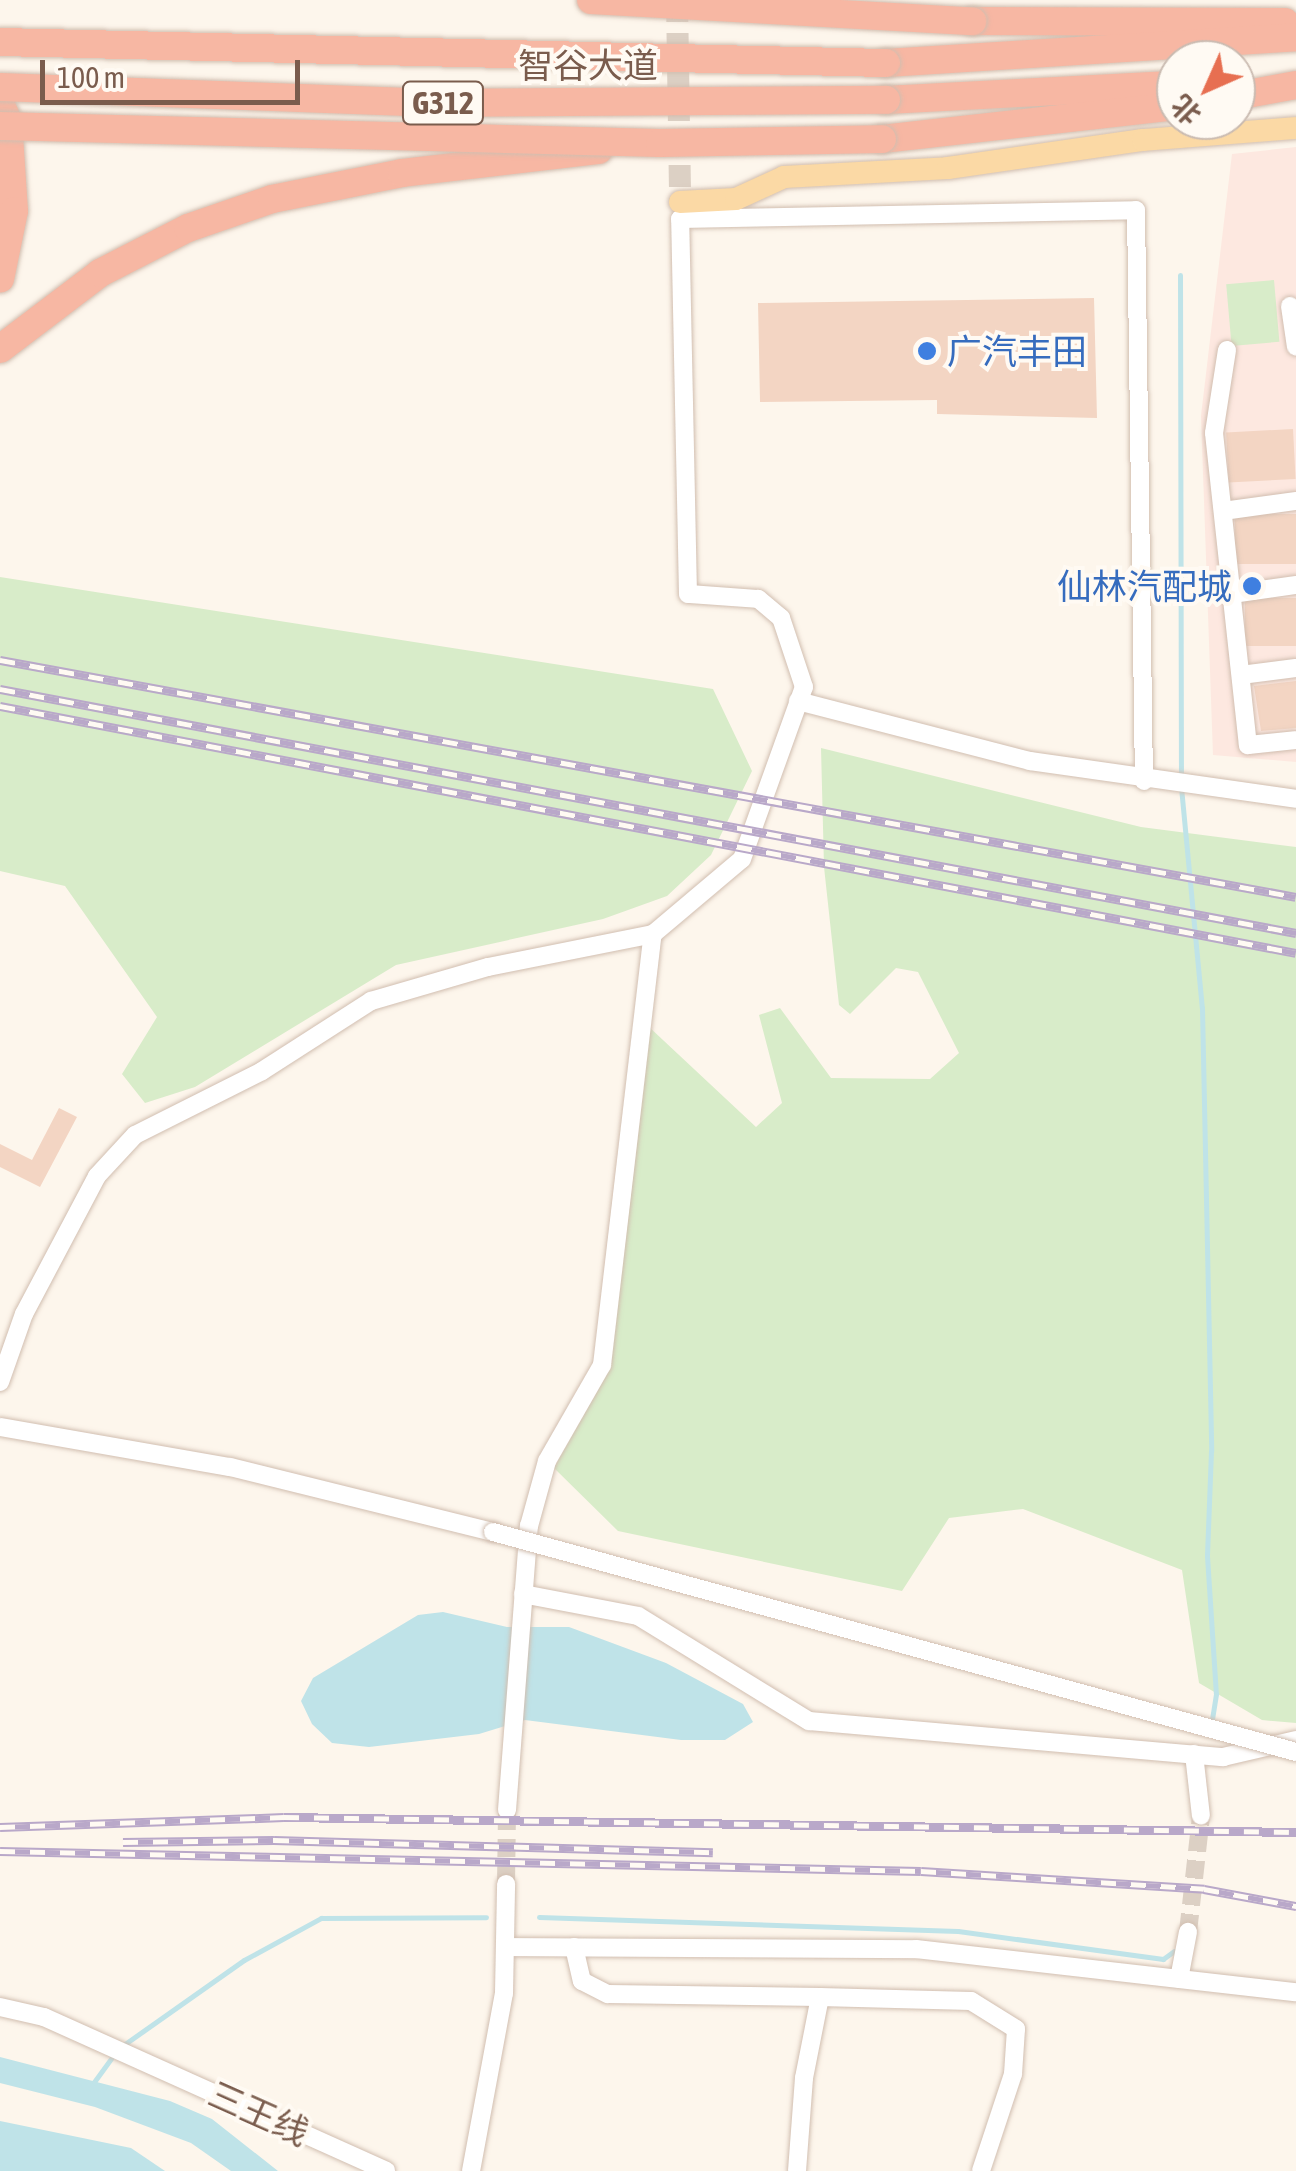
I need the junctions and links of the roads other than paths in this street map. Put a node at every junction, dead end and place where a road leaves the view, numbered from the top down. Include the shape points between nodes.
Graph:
1 (591, 0) edge
2 (1296, 22) edge
3 (1296, 37) edge
4 (0, 42) edge
5 (1296, 76) edge
6 (1256, 79) edge
7 (1296, 85) edge
8 (1156, 86) edge
9 (0, 87) edge
10 (1256, 92) edge
11 (0, 103) edge
12 (1156, 108) edge
13 (0, 126) edge
14 (1296, 128) edge
15 (660, 143) junction
16 (680, 210) junction
17 (0, 278) edge
18 (1289, 306) edge
19 (1296, 346) edge
20 (0, 349) edge
21 (1227, 350) dead end
22 (1296, 501) edge
23 (1222, 511) junction
24 (1296, 584) edge
25 (1232, 594) junction
26 (1296, 668) edge
27 (1241, 676) junction
28 (798, 700) junction
29 (1296, 740) edge
30 (1144, 782) junction
31 (1296, 799) edge
32 (653, 934) junction
33 (0, 1382) edge
34 (0, 1427) edge
35 (524, 1594) junction
36 (1296, 1740) edge
37 (1296, 1752) edge
38 (1194, 1754) junction
39 (507, 1810) tunnel mouth
40 (1201, 1816) tunnel mouth
41 (506, 1884) tunnel mouth
42 (1188, 1932) tunnel mouth
43 (505, 1947) junction
44 (574, 1947) junction
45 (1179, 1979) junction
46 (1296, 1992) edge
47 (820, 1998) junction
48 (0, 2007) edge
49 (386, 2171) edge
50 (471, 2171) edge
51 (798, 2171) edge
52 (981, 2171) edge

1 - 2 highway, bridge via 972,22
3 - 4 highway, 智谷大道 / G312, bridge via 886,63
5 - 6 highway
7 - 10 highway
8 - 9 highway, 智谷大道 / G312, bridge via 886,100 429,104
11 - 17 highway via 8,121 14,211
12 - 15 highway, bridge via 882,140
13 - 15 highway, bridge
14 - 16 main road via 1143,140 948,168 784,177 736,198
15 - 20 highway, bridge via 402,173 272,199 188,228 100,273
16 - 28 street via 688,594 758,599 781,618 804,687
16 - 30 street via 1136,210
18 - 19 street
21 - 23 street via 1214,433
22 - 23 street
23 - 25 street
24 - 25 street
25 - 27 street
26 - 27 street
27 - 29 street via 1248,746
28 - 30 street
28 - 32 street via 742,859
30 - 31 street
32 - 33 street via 488,967 371,1001 262,1072 135,1135 97,1176 24,1314
32 - 35 street via 602,1365 547,1462 530,1526
34 - 37 street, bridge via 230,1467 493,1532
35 - 38 street via 638,1616 809,1721
35 - 39 street
36 - 38 street via 1223,1756
38 - 40 street
41 - 43 street
42 - 45 street
43 - 44 street
43 - 50 street via 504,1993
44 - 45 street via 916,1949
44 - 47 street via 582,1981 608,1994
45 - 46 street
47 - 51 street via 804,2078
47 - 52 street via 971,2001 1016,2029 1012,2074
48 - 49 street, 三王线 via 44,2016

